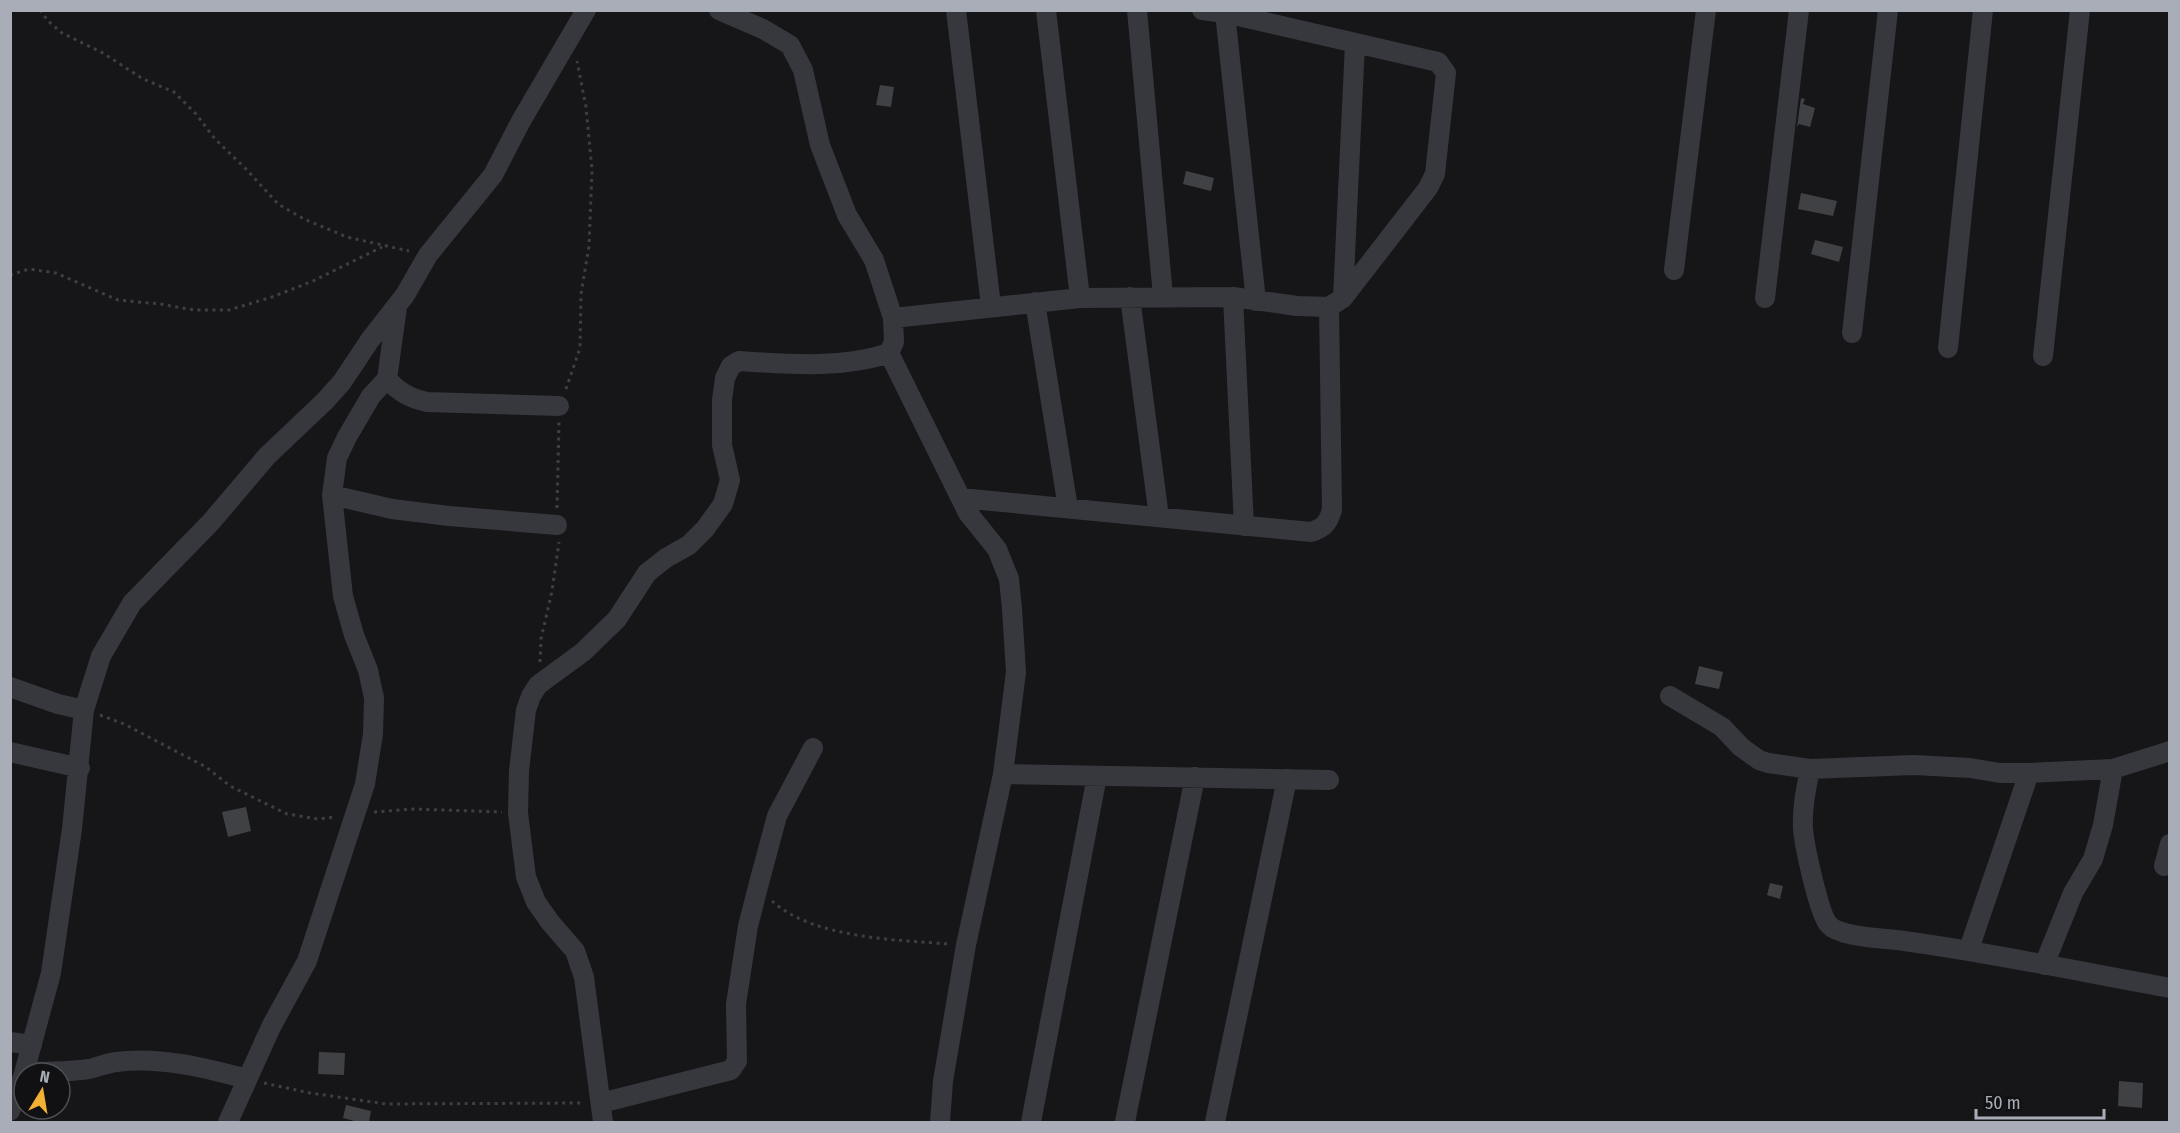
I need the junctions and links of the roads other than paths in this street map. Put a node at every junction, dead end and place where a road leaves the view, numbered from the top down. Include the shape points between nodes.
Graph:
1 (586, 10) edge
2 (719, 10) edge
3 (956, 10) edge
4 (1046, 10) edge
5 (1137, 10) edge
6 (1202, 10) edge
7 (1706, 10) edge
8 (1799, 10) edge
9 (1888, 10) edge
10 (1983, 10) edge
11 (2080, 10) edge
12 (1225, 13) junction
13 (1355, 43) junction
14 (1674, 270) dead end
15 (1163, 296) junction
16 (1130, 297) junction
17 (1233, 297) junction
18 (1080, 298) junction
19 (1765, 298) dead end
20 (1256, 301) junction
21 (1035, 302) junction
22 (1336, 302) junction
23 (991, 306) junction
24 (397, 307) junction
25 (893, 318) junction
26 (1852, 333) dead end
27 (1948, 348) dead end
28 (889, 353) junction
29 (2043, 357) dead end
30 (387, 379) junction
31 (559, 406) road end
32 (332, 495) junction
33 (960, 498) junction
34 (1068, 508) junction
35 (1159, 517) junction
36 (557, 525) road end
37 (1244, 526) junction
38 (10, 687) edge
39 (1670, 696) dead end
40 (84, 710) junction
41 (813, 748) dead end
42 (2169, 751) edge
43 (10, 752) edge
44 (80, 768) junction
45 (1810, 769) junction
46 (2113, 769) junction
47 (1003, 774) junction
48 (2029, 774) junction
49 (1097, 776) junction
50 (1195, 777) junction
51 (1287, 779) junction
52 (1329, 780) dead end
53 (2169, 844) edge
54 (2164, 866) dead end
55 (1969, 949) junction
56 (2044, 965) junction
57 (2169, 988) edge
58 (10, 1042) edge
59 (32, 1045) junction
60 (27, 1061) edge
61 (72, 1070) edge
62 (248, 1079) junction
63 (602, 1113) edge
64 (228, 1122) edge
65 (940, 1122) edge
66 (1031, 1122) edge
67 (1125, 1122) edge
68 (1215, 1122) edge

1 - 24 street via 493,175 428,255
2 - 25 street via 790,45 803,70 820,145 847,214 874,260
3 - 23 street
4 - 18 street
5 - 15 street
6 - 12 street
7 - 14 street
8 - 19 street
9 - 26 street
10 - 27 street
11 - 29 street
12 - 13 street
12 - 20 street
13 - 22 street
13 - 22 street via 1438,62 1446,73 1435,174 1428,188
15 - 16 street
15 - 17 street
16 - 18 street
16 - 35 street
17 - 20 street
17 - 37 street
18 - 21 street
20 - 22 street
21 - 23 street
21 - 34 street
22 - 37 street via 1332,510 1328,521 1322,529 1311,532
23 - 25 street
24 - 30 street
24 - 40 street via 325,401 267,456 211,522 132,603 101,656
25 - 28 street via 894,342
28 - 33 street
28 - 63 street via 831,363 739,361 731,366 722,400 722,445 730,480 723,504 689,545 647,573 617,619 584,652 538,685 531,696 519,771 518,813 526,877 536,902 575,951 584,977
30 - 31 street via 410,398 427,402
30 - 32 street via 371,396 347,436 337,458
32 - 36 street via 449,516
32 - 62 street via 343,596 374,698 373,734 365,784 307,961
33 - 34 street
33 - 47 street via 997,549 1009,579 1016,672
34 - 35 street
35 - 37 street
38 - 40 street
39 - 45 street via 1722,727 1759,760
40 - 44 street
41 - 63 street via 777,816 748,926 736,1004 737,1060 731,1070
42 - 46 street
43 - 44 street
44 - 59 street via 51,974
45 - 48 street via 1914,765
45 - 55 street via 1803,829 1827,923 1850,934
46 - 48 street
46 - 56 street via 2093,859 2073,893
47 - 49 street
47 - 65 street via 966,945
48 - 55 street
49 - 50 street
49 - 66 street
50 - 51 street
50 - 67 street
51 - 52 street
51 - 68 street
53 - 54 street
55 - 56 street
56 - 57 street
58 - 59 street
59 - 60 street
61 - 62 street via 116,1062 153,1062
62 - 64 street

